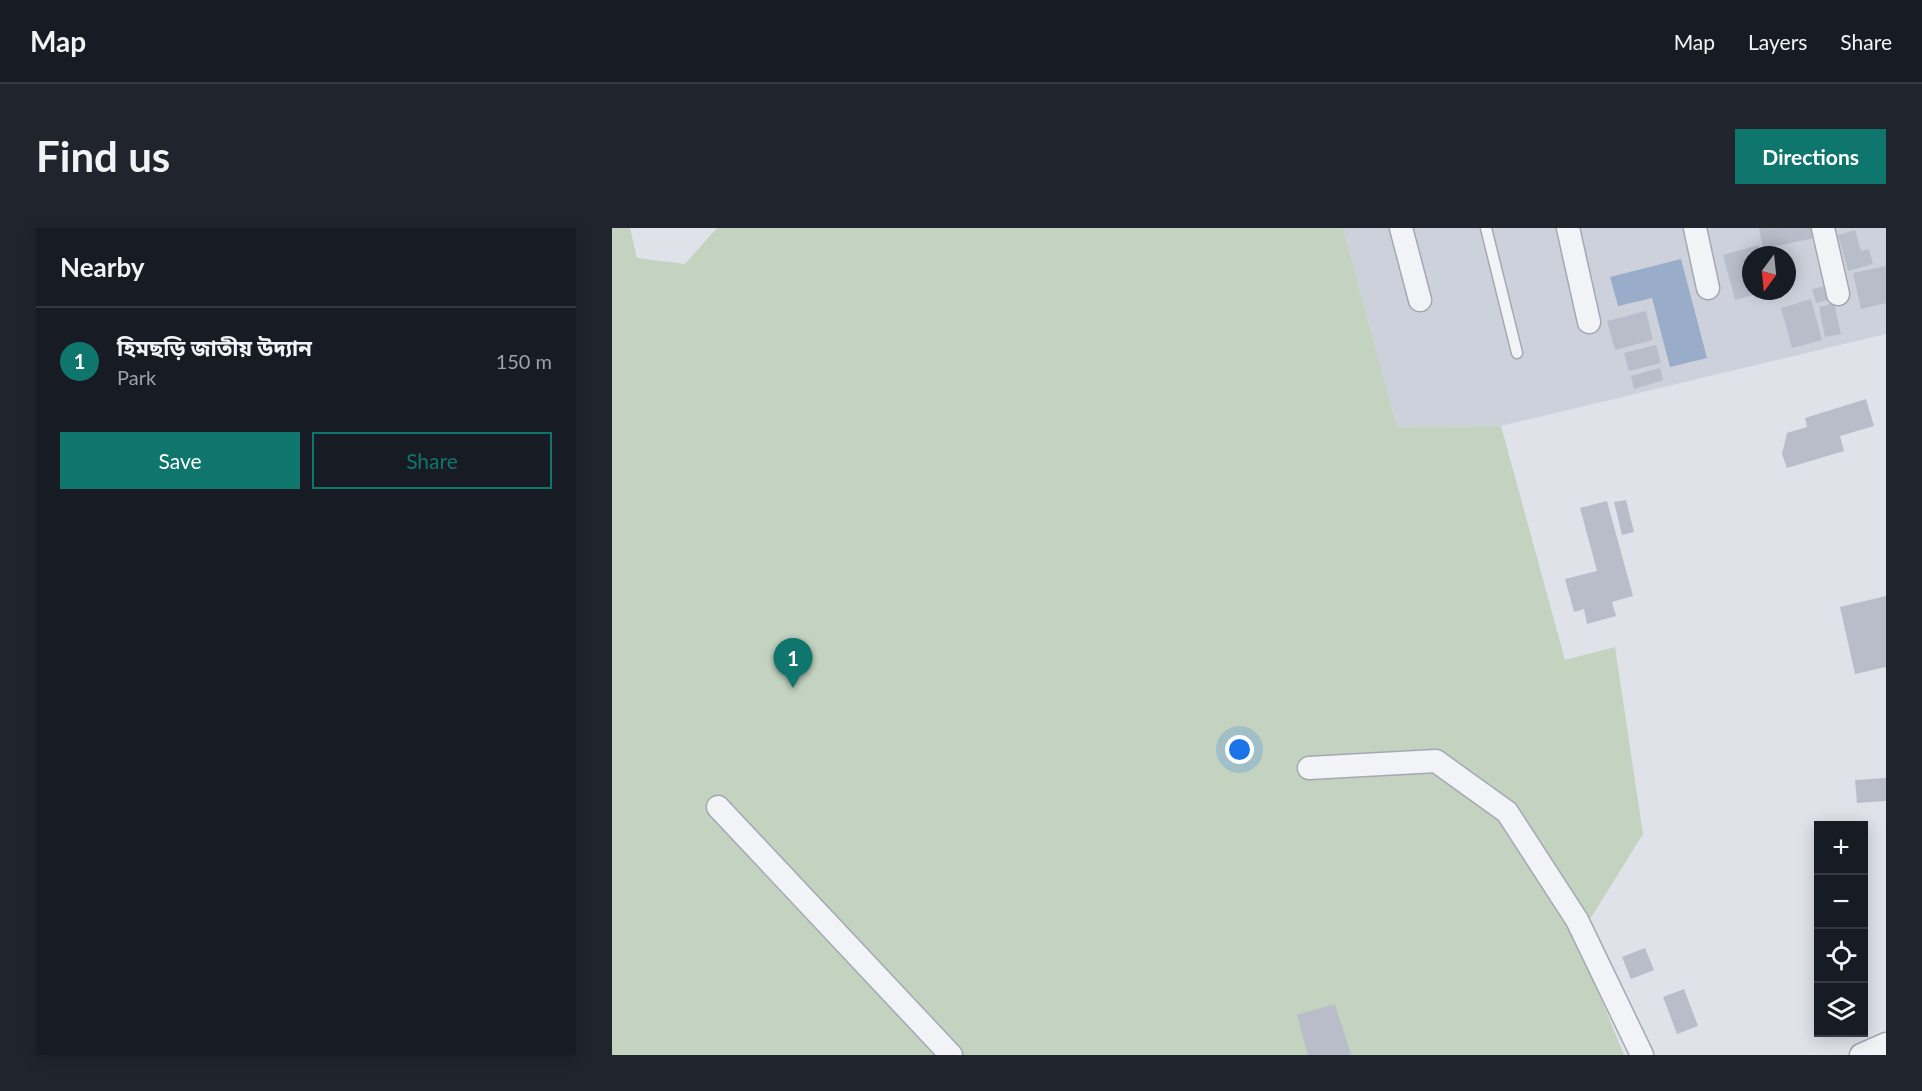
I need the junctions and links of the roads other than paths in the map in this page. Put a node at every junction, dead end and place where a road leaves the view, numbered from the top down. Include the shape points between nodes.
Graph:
1 (1401, 228) edge
2 (1486, 228) edge
3 (1568, 228) edge
4 (1695, 228) edge
5 (1823, 228) edge
6 (1708, 288) dead end
7 (1838, 294) dead end
8 (1420, 300) dead end
9 (1590, 322) dead end
10 (1517, 353) dead end
11 (1309, 768) dead end
12 (718, 807) dead end
13 (1886, 1044) edge
14 (951, 1055) edge
15 (1642, 1055) edge
16 (1862, 1055) edge

1 - 8 street
2 - 10 lane
3 - 9 street
4 - 6 street
5 - 7 street
11 - 15 street via 1436,761 1507,812 1577,920
12 - 14 street
13 - 16 street

